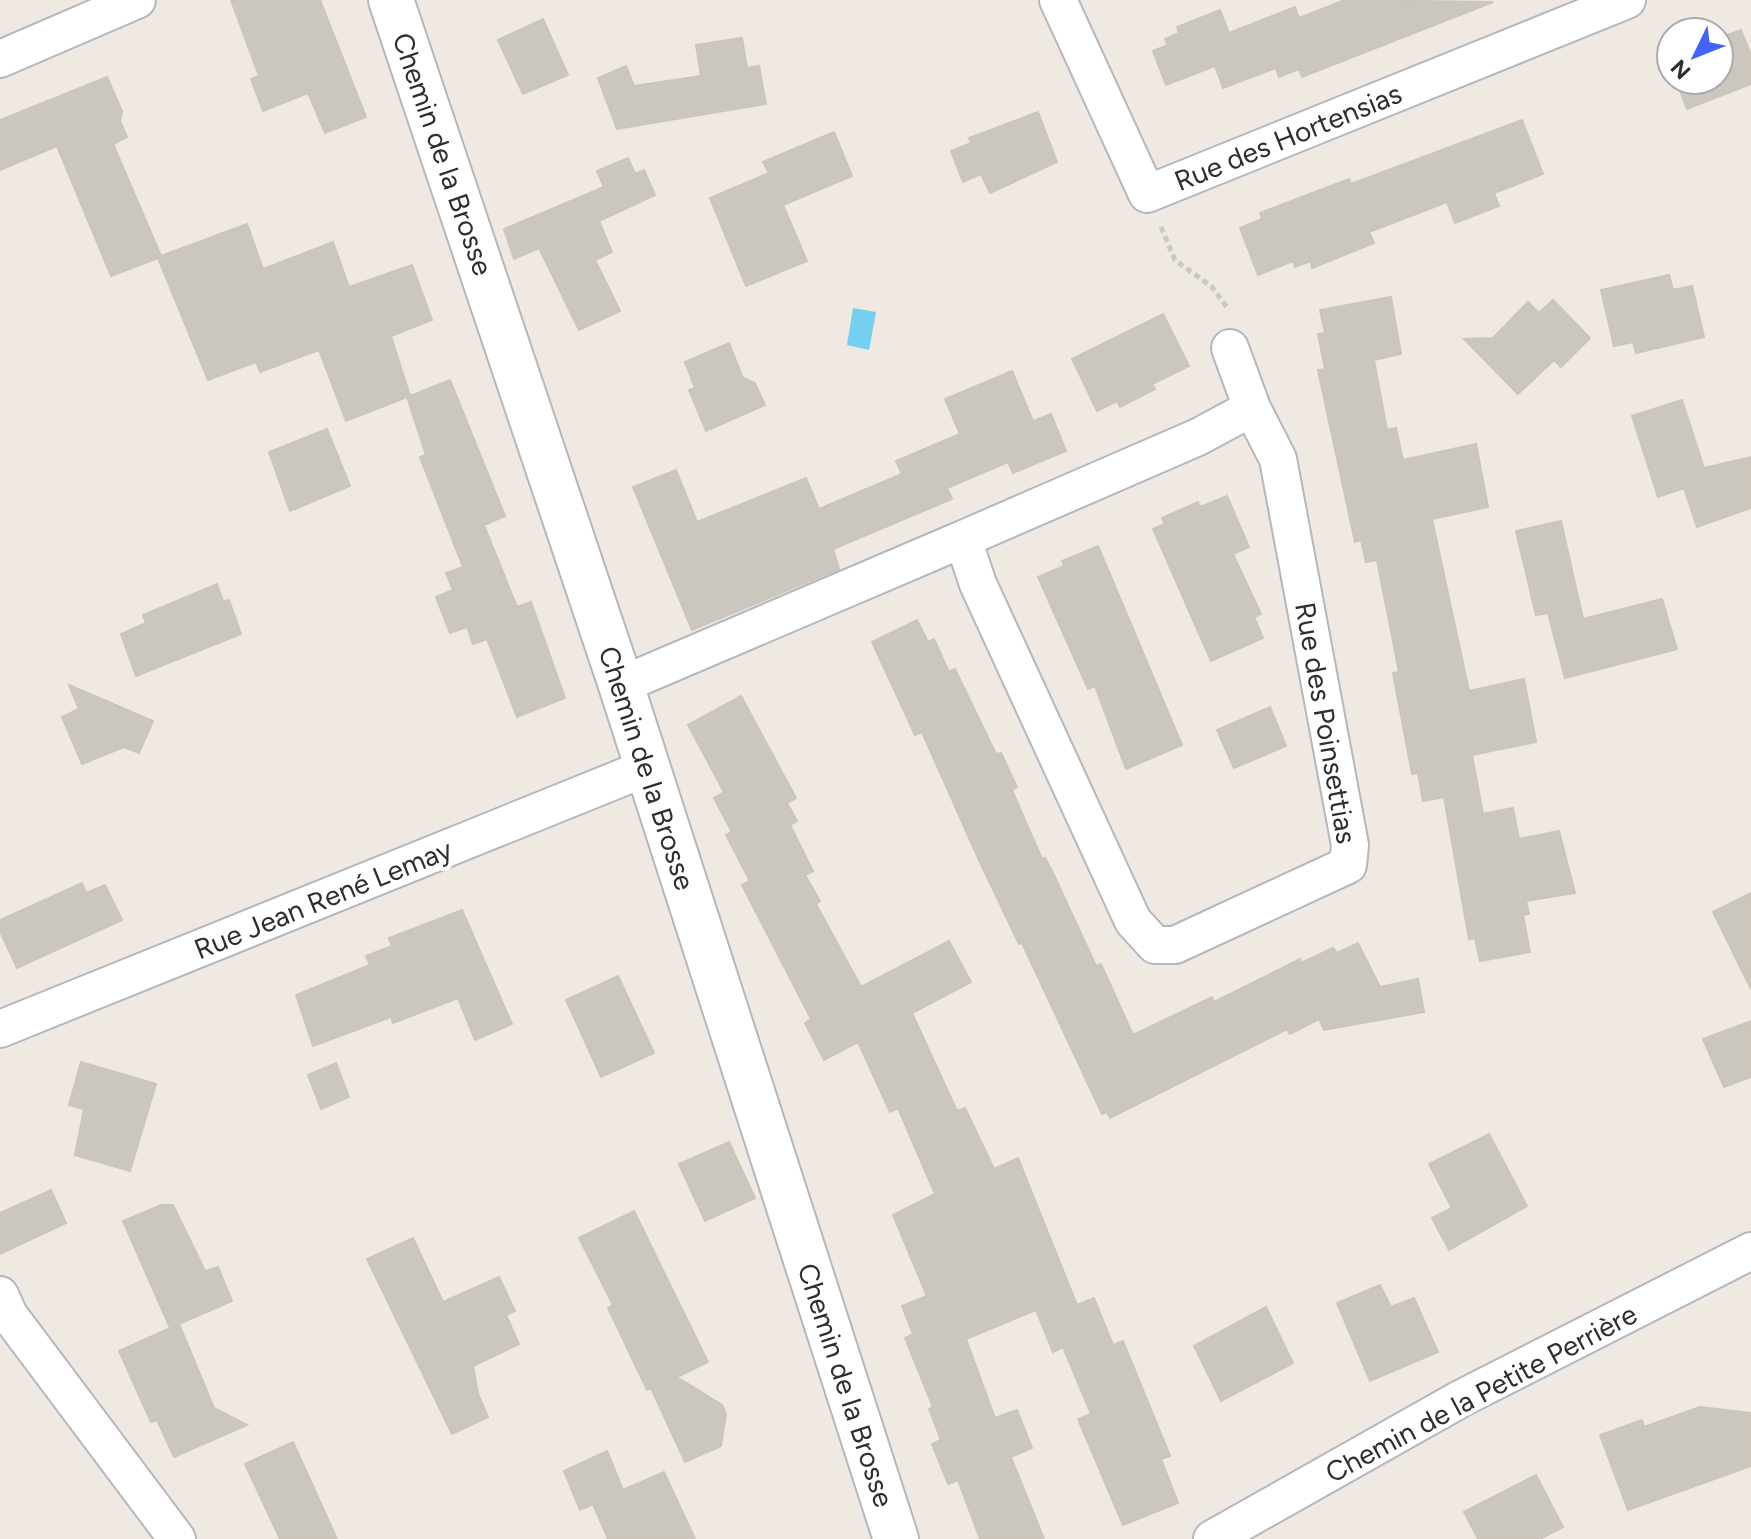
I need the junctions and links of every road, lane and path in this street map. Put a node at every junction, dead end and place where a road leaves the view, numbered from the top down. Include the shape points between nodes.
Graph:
1 (137, 0) edge
2 (391, 0) edge
3 (1058, 0) edge
4 (1627, 0) edge
5 (0, 59) edge
6 (1147, 194) junction
7 (1230, 348) joint
8 (1252, 408) junction
9 (963, 539) junction
10 (621, 685) junction
11 (646, 768) junction
12 (0, 1029) edge
13 (1751, 1251) edge
14 (3, 1310) edge
15 (177, 1539) edge
16 (896, 1539) edge
17 (1212, 1539) edge

1 - 5 street
2 - 10 street, Chemin de la Brosse
3 - 6 street, Rue des Hortensias
4 - 6 street, Rue des Hortensias
6 - 7 path via 1175,260 1212,287 1236,320
7 - 8 street, Rue des Poinsettias
8 - 9 street via 1198,437
8 - 9 street, Rue des Poinsettias via 1278,459 1350,845 1348,865 1175,945 1155,945 1133,921 978,584
9 - 10 street
10 - 11 street, Chemin de la Brosse
11 - 12 street, Rue Jean René Lemay
11 - 16 street, Chemin de la Brosse
13 - 17 street, Chemin de la Petite Perrière via 1462,1398
14 - 15 street

